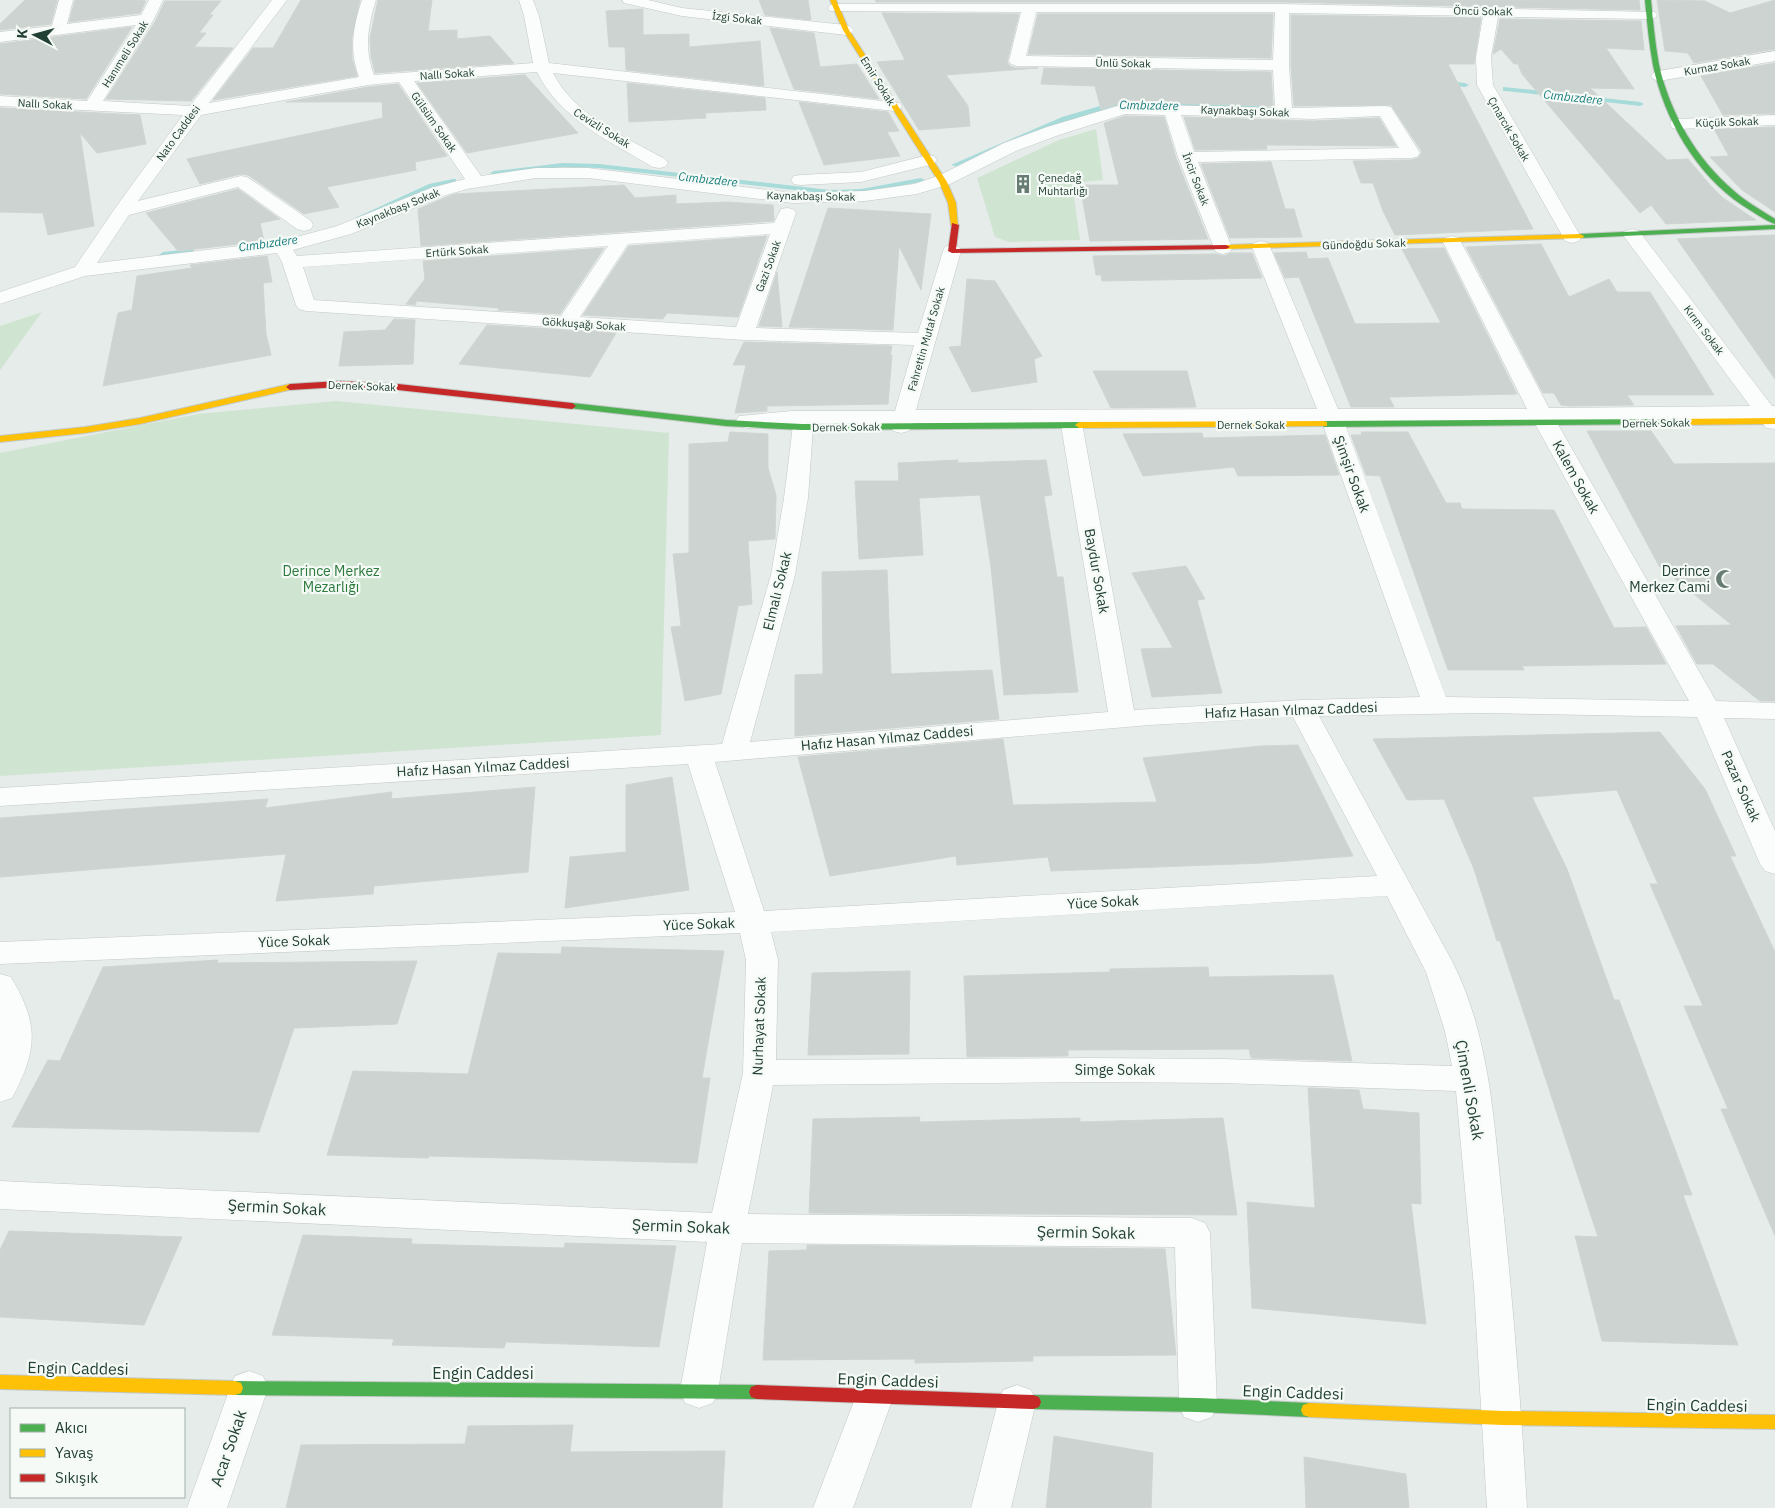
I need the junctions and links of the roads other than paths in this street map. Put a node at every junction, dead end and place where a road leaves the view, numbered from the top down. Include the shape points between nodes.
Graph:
1 (66, 0) edge
2 (156, 0) edge
3 (280, 0) edge
4 (369, 0) edge
5 (629, 0) edge
6 (1648, 0) edge
7 (530, 1) edge
8 (834, 4) edge
9 (892, 4) edge
10 (1059, 4) edge
11 (1224, 4) edge
12 (1406, 5) edge
13 (1282, 8) junction
14 (1029, 9) junction
15 (1492, 12) junction
16 (1650, 15) junction
17 (147, 19) junction
18 (846, 30) junction
19 (58, 31) junction
20 (0, 37) edge
21 (1775, 56) edge
22 (1282, 66) junction
23 (541, 67) junction
24 (1659, 76) junction
25 (403, 77) junction
26 (368, 80) junction
27 (0, 101) edge
28 (92, 106) junction
29 (894, 106) junction
30 (1171, 109) junction
31 (194, 111) junction
32 (1284, 113) junction
33 (1775, 120) edge
34 (1678, 124) junction
35 (549, 156) dead end
36 (611, 157) dead end
37 (1187, 157) junction
38 (928, 160) junction
39 (659, 163) junction
40 (466, 166) junction
41 (679, 166) dead end
42 (446, 170) dead end
43 (785, 179) dead end
44 (944, 180) junction
45 (476, 182) junction
46 (793, 198) junction
47 (122, 211) junction
48 (1775, 222) edge
49 (1775, 226) edge
50 (781, 228) junction
51 (1632, 235) junction
52 (1572, 237) junction
53 (621, 240) junction
54 (1452, 242) junction
55 (170, 243) dead end
56 (1261, 247) junction
57 (1222, 248) junction
58 (114, 249) dead end
59 (95, 251) junction
60 (952, 251) junction
61 (287, 254) junction
62 (82, 272) junction
63 (0, 298) edge
64 (566, 323) junction
65 (744, 334) junction
66 (925, 339) junction
67 (1773, 418) edge
68 (1544, 419) junction
69 (1331, 420) junction
70 (902, 421) junction
71 (726, 422) junction
72 (1072, 424) junction
73 (802, 427) junction
74 (0, 439) edge
75 (1436, 704) junction
76 (1302, 708) junction
77 (1707, 709) junction
78 (1775, 711) edge
79 (1122, 718) junction
80 (734, 752) junction
81 (699, 755) junction
82 (0, 797) edge
83 (1775, 864) edge
84 (1398, 886) junction
85 (753, 922) junction
86 (0, 953) edge
87 (0, 985) edge
88 (759, 1073) junction
89 (1470, 1079) junction
90 (0, 1089) edge
91 (0, 1195) edge
92 (727, 1228) junction
93 (0, 1382) edge
94 (249, 1388) junction
95 (699, 1390) junction
96 (875, 1395) junction
97 (1018, 1402) junction
98 (1198, 1405) junction
99 (1503, 1418) junction
100 (1775, 1422) edge
101 (206, 1508) edge
102 (833, 1508) edge
103 (991, 1508) edge
104 (1507, 1508) edge

1 - 19 street
2 - 17 street, Hanımeli Sokak
3 - 31 street, Nato Caddesi
4 - 26 street via 360,32 361,64
5 - 18 street, İzgi Sokak via 682,12
6 - 16 street
7 - 23 street, Cevizli Sokak
8 - 9 street, Öncü SokaK
8 - 18 street, Emir Sokak
9 - 14 street, Öncü SokaK
10 - 11 street, Öncü SokaK
10 - 14 street, Öncü SokaK
11 - 13 street, Öncü SokaK
12 - 13 street, Öncü SokaK
12 - 15 street, Öncü SokaK
13 - 22 street
14 - 22 street, Ünlü Sokak via 1017,61
15 - 16 street, Öncü SokaK
15 - 52 street, Çınarcık Sokak via 1483,58 1485,85
16 - 24 street
17 - 19 street
17 - 28 street, Hanımeli Sokak
18 - 29 street, Emir Sokak
19 - 20 street
21 - 24 street, Kurnaz Sokak
22 - 32 street
23 - 25 street, Nallı Sokak
23 - 29 street, Nallı Sokak
23 - 39 street, Cevizli Sokak via 551,86 568,106
24 - 34 street
25 - 26 street, Nallı Sokak
25 - 40 street, Gülsüm Sokak
26 - 31 street, Nallı Sokak
27 - 28 street, Nallı Sokak
28 - 31 street, Nallı Sokak
29 - 38 street, Emir Sokak
30 - 32 street, Kaynakbaşı Sokak
30 - 37 street, İncir Sokak
30 - 44 street, Kaynakbaşı Sokak via 1138,108 1110,112 1053,130
31 - 47 street, Nato Caddesi
32 - 37 street, Kaynakbaşı Sokak via 1385,111 1411,153
33 - 34 street, Küçük Sokak
34 - 48 street via 1700,161 1717,179
35 - 40 street
36 - 39 street
37 - 57 street, İncir Sokak
38 - 43 street via 861,176 830,180
38 - 44 street, Emir Sokak
39 - 41 street
40 - 42 street
40 - 45 street, Gülsüm Sokak
44 - 46 street, Kaynakbaşı Sokak via 892,194
44 - 60 street, Emir Sokak via 956,220
45 - 46 street, Kaynakbaşı Sokak via 536,173 588,173
45 - 61 street, Kaynakbaşı Sokak via 412,201
46 - 50 street, Gazi Sokak
47 - 55 street via 241,181 311,222 269,232
47 - 59 street, Nato Caddesi
49 - 51 street, Gündoğdu Sokak
50 - 53 street, Ertürk Sokak
50 - 65 street, Gazi Sokak
51 - 52 street, Gündoğdu Sokak
51 - 67 street, Kırım Sokak
52 - 54 street, Gündoğdu Sokak
53 - 61 street, Ertürk Sokak
53 - 64 street
54 - 56 street, Gündoğdu Sokak
54 - 68 street, Kalem Sokak
56 - 57 street, Gündoğdu Sokak
56 - 69 street, Şimşir Sokak
57 - 60 street, Gündoğdu Sokak
58 - 59 street
59 - 62 street, Nato Caddesi
60 - 66 street, Fahrettin Mutaf Sokak
61 - 62 street, Kaynakbaşı Sokak
61 - 64 street, Gökkuşağı Sokak via 306,304
62 - 63 street, Kaynakbaşı Sokak
64 - 65 street, Gökkuşağı Sokak
65 - 66 street, Gökkuşağı Sokak
66 - 70 street, Fahrettin Mutaf Sokak
67 - 68 street, Dernek Sokak
68 - 69 street, Dernek Sokak
68 - 77 street, Kalem Sokak
69 - 70 street, Dernek Sokak
69 - 72 street, Dernek Sokak
69 - 75 street, Şimşir Sokak
70 - 71 street, Dernek Sokak via 792,418
70 - 72 street, Dernek Sokak
70 - 73 street, Dernek Sokak
71 - 73 street, Dernek Sokak
71 - 74 street, Dernek Sokak via 398,387 339,384 281,388 140,421
72 - 79 street, Baydur Sokak
73 - 80 street, Elmalı Sokak via 796,498 783,575
75 - 76 street, Hafız Hasan Yılmaz Caddesi
75 - 77 street, Hafız Hasan Yılmaz Caddesi
76 - 79 street, Hafız Hasan Yılmaz Caddesi
76 - 84 street, Çimenli Sokak
77 - 78 street, Hafız Hasan Yılmaz Caddesi
77 - 83 street, Pazar Sokak
79 - 80 street, Hafız Hasan Yılmaz Caddesi
80 - 81 street, Hafız Hasan Yılmaz Caddesi
81 - 82 street, Hafız Hasan Yılmaz Caddesi via 148,776
81 - 85 street, Nurhayat Sokak
84 - 85 street, Yüce Sokak
84 - 89 street, Çimenli Sokak via 1442,972
85 - 86 street, Yüce Sokak
85 - 88 street, Nurhayat Sokak via 762,960
87 - 90 street via 8,998 15,1022 17,1046
88 - 89 street, Simge Sokak via 1233,1071
88 - 92 street, Nurhayat Sokak
89 - 99 street, Çimenli Sokak via 1491,1257
91 - 92 street, Şermin Sokak
92 - 95 street, Nurhayat Sokak
92 - 98 street, Şermin Sokak via 1192,1233
93 - 94 street, Engin Caddesi
94 - 95 street, Engin Caddesi
94 - 101 street, Acar Sokak
95 - 96 street, Engin Caddesi
96 - 97 street, Engin Caddesi
96 - 102 street
97 - 98 street, Engin Caddesi
97 - 103 street
98 - 99 street, Engin Caddesi
99 - 100 street, Engin Caddesi
99 - 104 street, Çimenli Sokak

